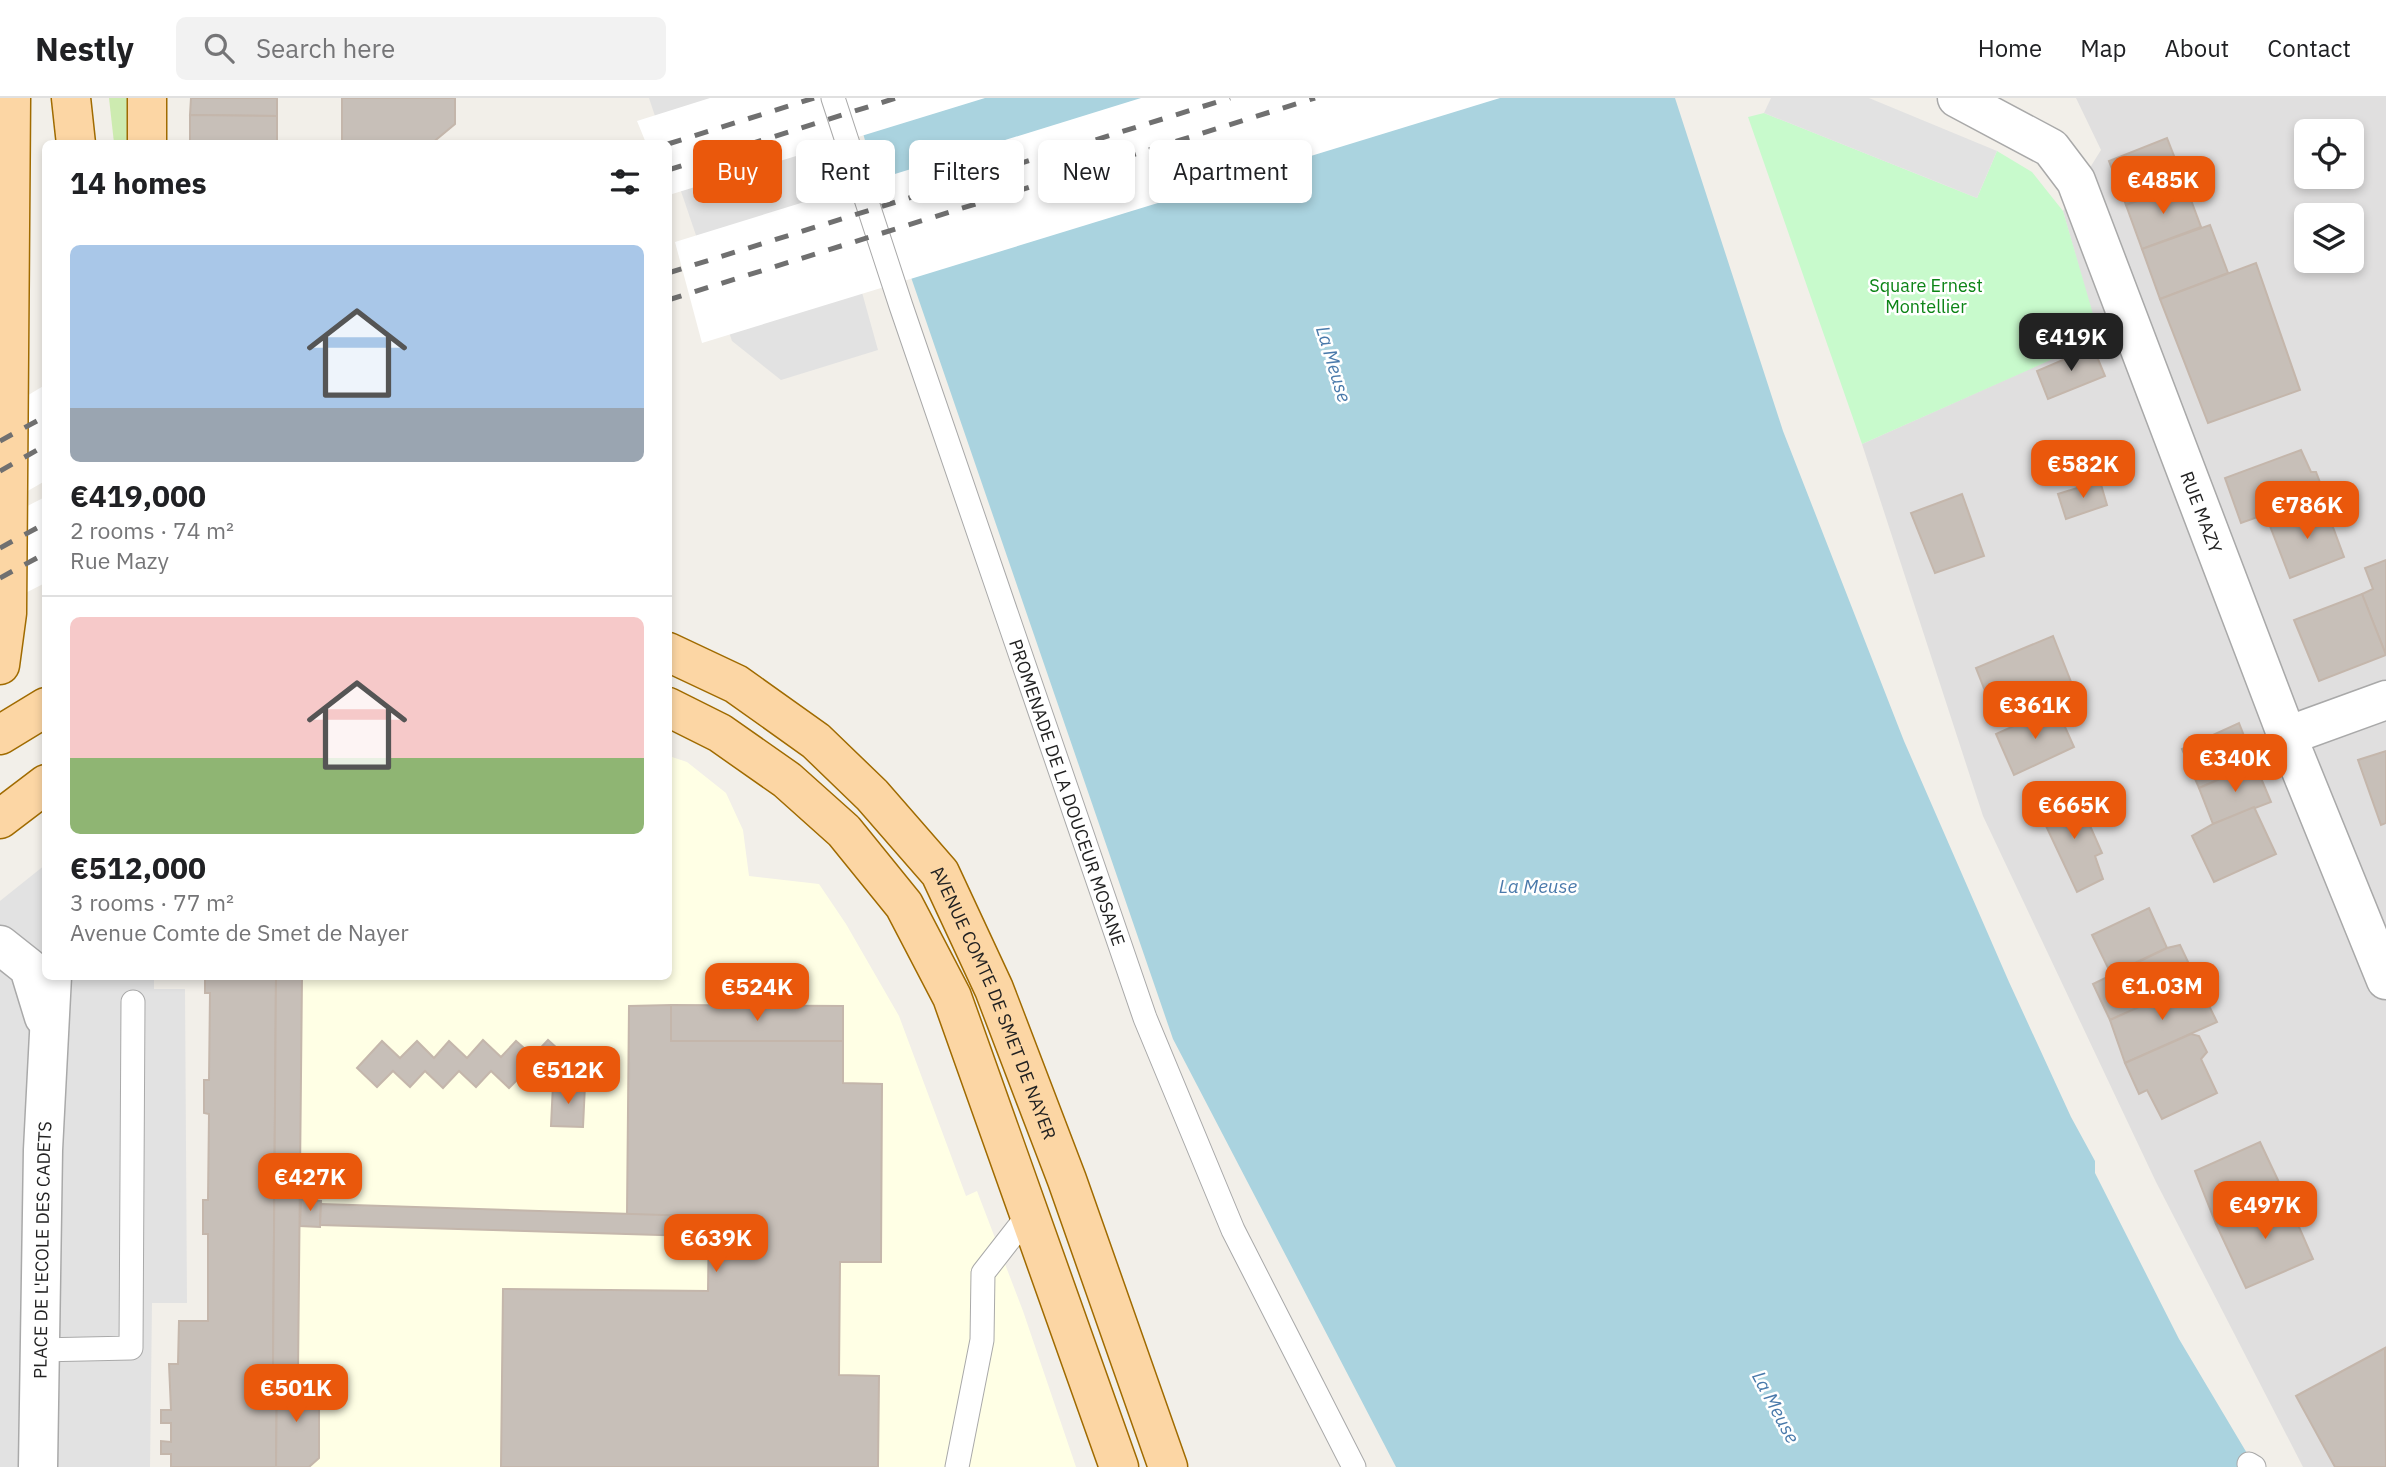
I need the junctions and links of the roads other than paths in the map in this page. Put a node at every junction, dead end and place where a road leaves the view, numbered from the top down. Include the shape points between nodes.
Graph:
1 (11, 98) edge
2 (71, 98) edge
3 (148, 98) edge
4 (833, 98) edge
5 (1956, 98) edge
6 (76, 140) edge
7 (147, 140) edge
8 (4, 318) edge
9 (4, 378) edge
10 (672, 654) edge
11 (0, 665) edge
12 (2386, 700) edge
13 (42, 709) edge
14 (672, 709) edge
15 (0, 735) edge
16 (2287, 736) junction
17 (42, 787) edge
18 (0, 819) edge
19 (0, 945) edge
20 (52, 980) edge
21 (75, 980) edge
22 (2386, 980) edge
23 (133, 1002) dead end
24 (49, 1032) junction
25 (1029, 1214) junction
26 (39, 1350) junction
27 (1147, 1406) junction
28 (38, 1467) edge
29 (957, 1467) edge
30 (1119, 1467) edge
31 (1168, 1467) edge
32 (1193, 1467) edge
33 (1354, 1467) edge

1 - 8 main road
2 - 6 main road
3 - 7 main road
4 - 33 lane, PROMENADE DE LA DOUCEUR MOSANE via 1145,1018 1234,1230
5 - 16 street, RUE MAZY via 2051,148 2076,181
8 - 9 main road
9 - 11 main road via 7,613
10 - 27 main road, AVENUE COMTE DE SMET DE NAYER via 736,684 816,741 872,795 940,873 994,989
12 - 16 street
13 - 15 main road
14 - 25 main road, AVENUE COMTE DE SMET DE NAYER via 720,733 787,780 844,831 904,905 952,997
16 - 22 street, RUE MAZY
17 - 18 main road
19 - 24 street, PLACE DE L'ECOLE DES CADETS via 29,968
20 - 24 street, PLACE DE L'ECOLE DES CADETS
21 - 24 street, PLACE DE L'ECOLE DES CADETS
23 - 26 lane via 131,1348
24 - 26 street, PLACE DE L'ECOLE DES CADETS
25 - 29 lane via 983,1273 982,1340
25 - 30 main road, AVENUE COMTE DE SMET DE NAYER
26 - 28 street, PLACE DE L'ECOLE DES CADETS
27 - 31 main road, AVENUE COMTE DE SMET DE NAYER
27 - 32 main road

